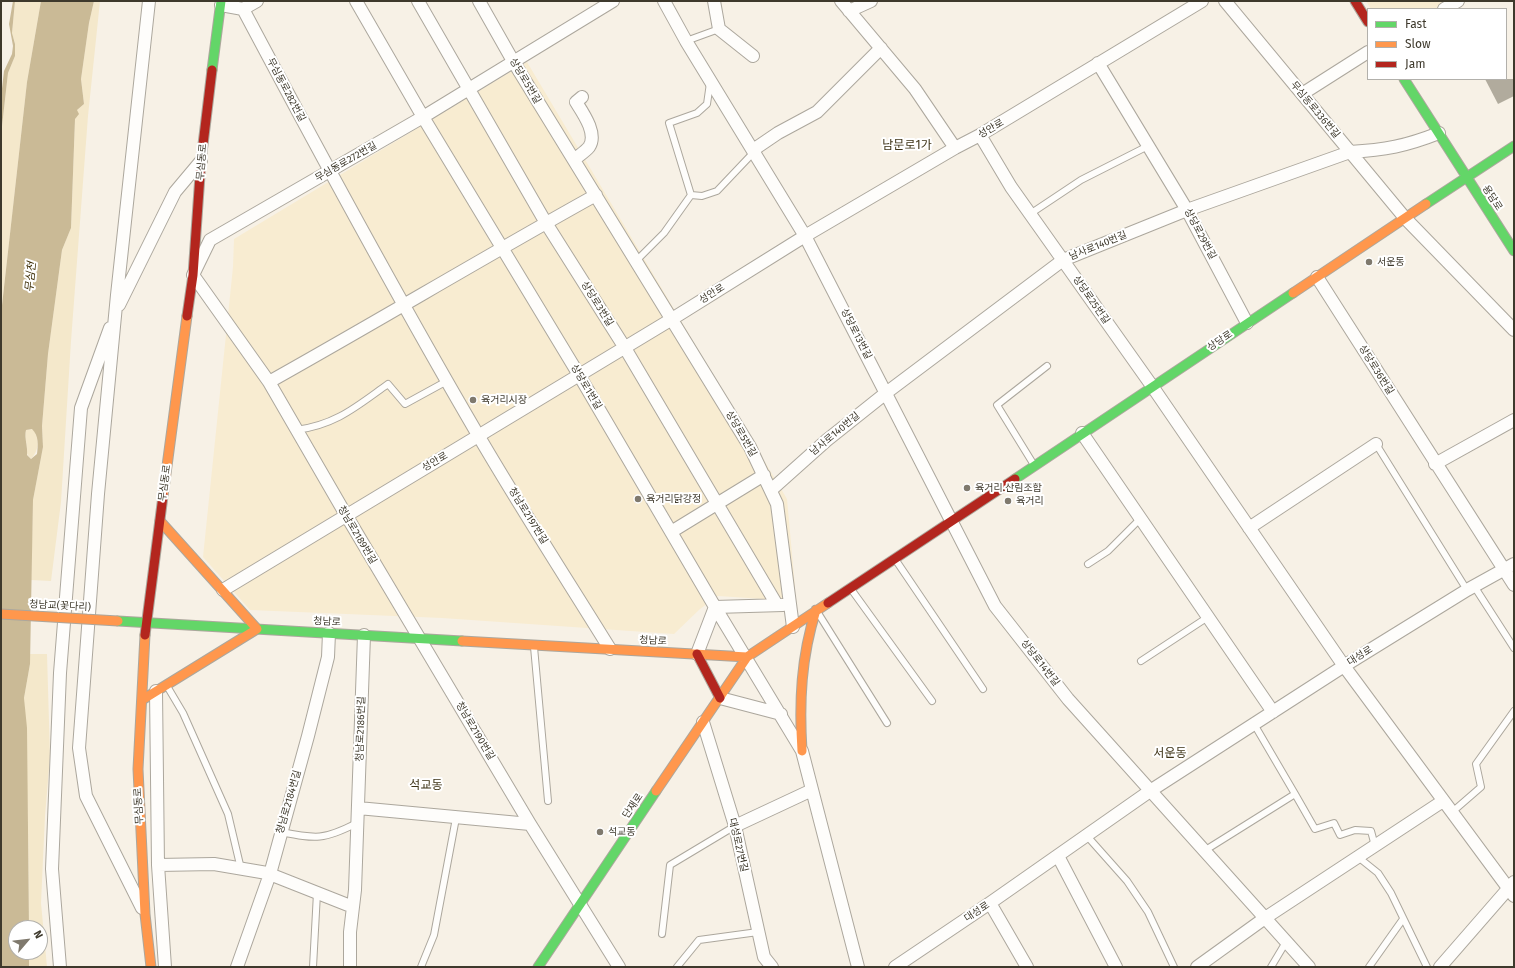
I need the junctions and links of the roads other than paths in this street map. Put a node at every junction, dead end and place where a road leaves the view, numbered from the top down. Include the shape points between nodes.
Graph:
1 (149, 1) edge
2 (257, 1) edge
3 (356, 1) edge
4 (418, 1) edge
5 (479, 1) edge
6 (614, 1) edge
7 (664, 1) edge
8 (714, 1) edge
9 (841, 1) edge
10 (871, 1) edge
11 (1202, 1) edge
12 (1225, 1) edge
13 (1355, 1) edge
14 (1458, 1) edge
15 (221, 3) edge
16 (1446, 8) edge
17 (243, 9) junction
18 (850, 11) junction
19 (1367, 20) edge
20 (719, 29) junction
21 (686, 41) junction
22 (881, 48) junction
23 (1367, 53) edge
24 (753, 56) dead end
25 (513, 61) junction
26 (1098, 63) junction
27 (1405, 80) edge
28 (711, 81) junction
29 (469, 89) junction
30 (1302, 94) junction
31 (582, 97) dead end
32 (423, 117) junction
33 (1439, 133) junction
34 (980, 136) junction
35 (1148, 146) junction
36 (1514, 146) edge
37 (955, 148) junction
38 (753, 151) junction
39 (1350, 152) junction
40 (574, 160) junction
41 (201, 161) junction
42 (329, 172) junction
43 (1466, 178) junction
44 (596, 195) junction
45 (692, 195) junction
46 (1187, 210) junction
47 (1030, 214) junction
48 (1405, 218) junction
49 (546, 223) junction
50 (805, 236) junction
51 (501, 248) junction
52 (1514, 251) edge
53 (1063, 260) junction
54 (636, 261) junction
55 (193, 275) junction
56 (1317, 277) junction
57 (404, 306) junction
58 (116, 312) junction
59 (672, 319) junction
60 (1247, 323) junction
61 (1514, 330) edge
62 (625, 348) junction
63 (1048, 366) dead end
64 (579, 375) junction
65 (447, 381) junction
66 (269, 382) junction
67 (1152, 386) junction
68 (886, 393) junction
69 (1514, 420) edge
70 (296, 430) junction
71 (1082, 433) junction
72 (478, 436) junction
73 (1376, 444) joint
74 (1436, 464) junction
75 (1034, 465) junction
76 (764, 475) junction
77 (771, 490) junction
78 (718, 504) junction
79 (346, 516) junction
80 (1140, 519) junction
81 (160, 521) junction
82 (950, 521) junction
83 (1249, 528) junction
84 (671, 532) junction
85 (894, 558) junction
86 (1088, 564) dead end
87 (1509, 567) edge
88 (1514, 585) edge
89 (850, 588) junction
90 (1470, 588) junction
91 (223, 590) junction
92 (777, 605) junction
93 (791, 605) junction
94 (715, 607) junction
95 (816, 610) junction
96 (1, 614) edge
97 (1208, 617) junction
98 (118, 620) joint
99 (146, 622) junction
100 (793, 627) junction
101 (257, 629) junction
102 (328, 633) junction
103 (364, 635) junction
104 (420, 638) junction
105 (534, 645) junction
106 (1514, 648) edge
107 (610, 650) junction
108 (697, 654) junction
109 (747, 657) junction
110 (1141, 661) dead end
111 (1344, 666) junction
112 (161, 688) junction
113 (983, 689) dead end
114 (720, 698) junction
115 (142, 700) junction
116 (932, 701) dead end
117 (1514, 711) edge
118 (1272, 712) junction
119 (781, 714) junction
120 (703, 722) junction
121 (887, 723) dead end
122 (1254, 724) junction
123 (802, 751) junction
124 (812, 790) junction
125 (1150, 791) junction
126 (1295, 794) junction
127 (1443, 801) junction
128 (548, 802) dead end
129 (358, 808) junction
130 (1451, 813) junction
131 (456, 818) junction
132 (357, 823) junction
133 (530, 824) junction
134 (735, 826) junction
135 (281, 832) junction
136 (1086, 836) junction
137 (1375, 846) junction
138 (1204, 851) junction
139 (1058, 856) junction
140 (1358, 857) junction
141 (158, 865) junction
142 (241, 869) junction
143 (270, 874) junction
144 (1512, 889) edge
145 (317, 893) junction
146 (990, 903) junction
147 (580, 904) junction
148 (352, 907) junction
149 (145, 914) junction
150 (1265, 918) junction
151 (1403, 919) junction
152 (758, 932) junction
153 (662, 934) dead end
154 (1286, 942) junction
155 (901, 965) edge
156 (60, 967) edge
157 (151, 967) edge
158 (165, 967) edge
159 (237, 967) edge
160 (313, 967) edge
161 (350, 967) edge
162 (421, 967) edge
163 (538, 967) edge
164 (619, 967) edge
165 (677, 967) edge
166 (772, 967) edge
167 (858, 967) edge
168 (1027, 967) edge
169 (1116, 967) edge
170 (1174, 967) edge
171 (1197, 967) edge
172 (1271, 967) edge
173 (1309, 967) edge
174 (1369, 967) edge
175 (1426, 967) edge
176 (1440, 967) edge

1 - 58 street
2 - 17 street
3 - 32 street, 상당로1번길
4 - 29 street, 상당로3번길
5 - 25 street, 상당로5번길
6 - 25 street, 무심동로272번길
7 - 21 street, 상당로13번길
8 - 20 street
9 - 18 street
10 - 18 street
11 - 26 street, 성안로
12 - 30 street, 무심동로336번길
13 - 19 main road
14 - 16 street
15 - 17 street
15 - 41 main road, 무심동로
17 - 42 street, 무심동로282번길
18 - 22 street
20 - 21 lane
20 - 24 street
21 - 28 street, 상당로13번길
22 - 37 street via 915,89
22 - 38 street via 817,112 778,133
23 - 30 street
25 - 29 street, 무심동로272번길
25 - 40 street, 상당로5번길
26 - 34 street, 성안로
26 - 35 street, 상당로29번길
27 - 33 main road, 용담로
28 - 38 street, 상당로13번길
28 - 45 lane via 707,104 697,113 669,123
29 - 32 street, 무심동로272번길
29 - 49 street, 상당로3번길
30 - 39 street, 무심동로336번길
31 - 40 street via 576,102 586,117 592,138 589,147
32 - 42 street, 무심동로272번길
32 - 51 street, 상당로1번길
33 - 39 street, 남사로140번길 via 1408,145 1379,151
33 - 43 main road, 용담로
34 - 37 street, 성안로
34 - 47 street, 상당로25번길
35 - 46 street, 상당로29번길
35 - 47 lane via 1081,180
36 - 43 main road, 상당로
37 - 50 street, 성안로
38 - 45 lane via 717,191 702,196
38 - 50 street, 상당로13번길
39 - 46 street, 남사로140번길
39 - 48 street, 무심동로336번길
40 - 44 street, 상당로5번길
41 - 55 main road, 무심동로
41 - 58 street via 175,192
42 - 55 street, 무심동로272번길 via 210,240
42 - 57 street, 청남로2197번길
43 - 48 main road, 상당로
43 - 52 main road, 용담로
44 - 49 street
44 - 54 street, 상당로5번길
45 - 54 lane via 664,232
46 - 53 street, 남사로140번길
46 - 60 street, 상당로29번길
47 - 53 street, 상당로25번길
48 - 56 main road, 상당로
48 - 61 street
49 - 51 street
49 - 62 street, 상당로3번길
50 - 59 street, 성안로
50 - 68 street, 상당로13번길
51 - 57 street
51 - 64 street, 상당로1번길
53 - 67 street, 상당로25번길
53 - 68 street, 남사로140번길
54 - 59 street, 상당로5번길
55 - 66 street, 청남로2189번길
55 - 81 main road, 무심동로
56 - 60 main road, 상당로
56 - 74 street, 상당로36번길
57 - 65 street, 청남로2197번길
57 - 66 street
58 - 149 street via 98,494 79,748 86,796
58 - 156 street via 80,408 60,673 52,869
59 - 62 street, 성안로
59 - 76 street, 상당로5번길 via 750,447
60 - 67 main road, 상당로
62 - 64 street, 성안로
62 - 78 street, 상당로3번길
63 - 75 lane via 997,405
64 - 72 street, 성안로
64 - 84 street, 상당로1번길
65 - 70 lane via 405,404 388,384 347,414 316,428
65 - 72 street, 청남로2197번길
66 - 70 street, 청남로2189번길
67 - 71 main road, 상당로
67 - 83 street, 상당로25번길
68 - 77 street, 남사로140번길 via 827,440
68 - 82 street, 상당로13번길
69 - 74 street
70 - 79 street, 청남로2189번길
71 - 75 main road, 상당로
71 - 80 street
72 - 79 street, 성안로
72 - 107 street, 청남로2197번길
73 - 83 street
73 - 90 lane
74 - 87 street, 상당로36번길
75 - 82 main road, 상당로
76 - 77 street, 상당로5번길
76 - 78 street
77 - 93 street, 상당로5번길 via 777,504
78 - 84 street
78 - 92 street, 상당로3번길
79 - 91 street, 성안로
79 - 104 street, 청남로2189번길
80 - 86 lane via 1108,551
80 - 97 street
81 - 91 main road
81 - 99 main road, 무심동로
82 - 85 main road, 상당로
82 - 125 street, 상당로14번길 via 995,606 1068,699
83 - 111 street, 상당로25번길
84 - 94 street, 상당로1번길
85 - 89 main road, 상당로
85 - 113 lane
87 - 88 street, 상당로36번길
87 - 90 street, 대성로
89 - 95 main road, 상당로
89 - 116 lane
90 - 106 lane
90 - 111 street, 대성로
91 - 101 main road
92 - 93 street
92 - 94 street
93 - 100 street, 상당로5번길
94 - 108 street
94 - 109 street, 상당로1번길
95 - 100 main road, 상당로
95 - 121 lane
95 - 123 main road via 808,632 800,681
96 - 98 main road, 청남교(꽃다리), bridge
97 - 110 lane
97 - 118 street
98 - 99 main road, 청남로
99 - 101 main road, 청남로
99 - 115 main road, 무심동로
100 - 109 main road, 상당로
101 - 102 main road, 청남로
101 - 112 main road
102 - 103 main road, 청남로
102 - 135 street, 청남로2184번길 via 328,657
103 - 104 main road, 청남로
103 - 129 street, 청남로2186번길
104 - 105 main road, 청남로
104 - 133 street, 청남로2190번길
105 - 107 main road, 청남로
105 - 128 lane
107 - 108 main road, 청남로
108 - 109 main road, 청남로
108 - 114 main road
109 - 114 main road, 단재로
109 - 119 street, 상당로1번길
111 - 118 street, 대성로
111 - 127 street, 상당로25번길
112 - 115 main road
112 - 141 street, 무심동로
112 - 142 lane via 183,713 228,814
114 - 119 street
114 - 120 main road, 단재로
115 - 149 main road, 무심동로 via 138,769
117 - 130 lane via 1476,764 1481,787
118 - 122 street, 대성로
119 - 123 street, 상당로1번길
120 - 134 street, 대성로27번길
120 - 147 main road, 단재로
122 - 125 street, 대성로
122 - 126 lane
123 - 124 street, 상당로1번길
124 - 134 street
124 - 167 street, 상당로1번길
125 - 136 street, 대성로
125 - 138 street, 상당로14번길
126 - 137 lane via 1315,829 1334,823 1340,835 1356,830 1371,831
126 - 138 lane
127 - 130 street, 상당로25번길
127 - 137 street
129 - 131 street
129 - 132 street, 청남로2186번길
130 - 144 street, 상당로25번길
131 - 133 street
131 - 162 lane via 434,935
132 - 135 lane via 336,834 312,838
132 - 148 street, 청남로2186번길
133 - 147 street, 청남로2190번길
134 - 152 street, 대성로27번길
134 - 153 lane via 670,865
135 - 143 street, 청남로2184번길
136 - 139 street, 대성로
136 - 170 lane via 1127,881 1148,912
137 - 140 street
138 - 150 street, 상당로14번길
139 - 146 street, 대성로
139 - 169 street
140 - 150 street
140 - 151 lane via 1378,873
141 - 142 street via 214,864
141 - 158 street, 무심동로
142 - 143 street
143 - 145 street
143 - 159 street, 청남로2184번길
144 - 176 street
145 - 148 street
145 - 160 lane
146 - 155 street, 대성로
146 - 168 street
147 - 163 main road, 단재로
147 - 164 street, 청남로2190번길
148 - 161 street, 청남로2186번길
149 - 157 main road, 무심동로
150 - 154 street, 상당로14번길
150 - 171 street
151 - 174 lane
151 - 175 lane
152 - 165 lane via 699,940
152 - 166 street, 대성로27번길 via 764,957
154 - 172 lane
154 - 173 street, 상당로14번길

